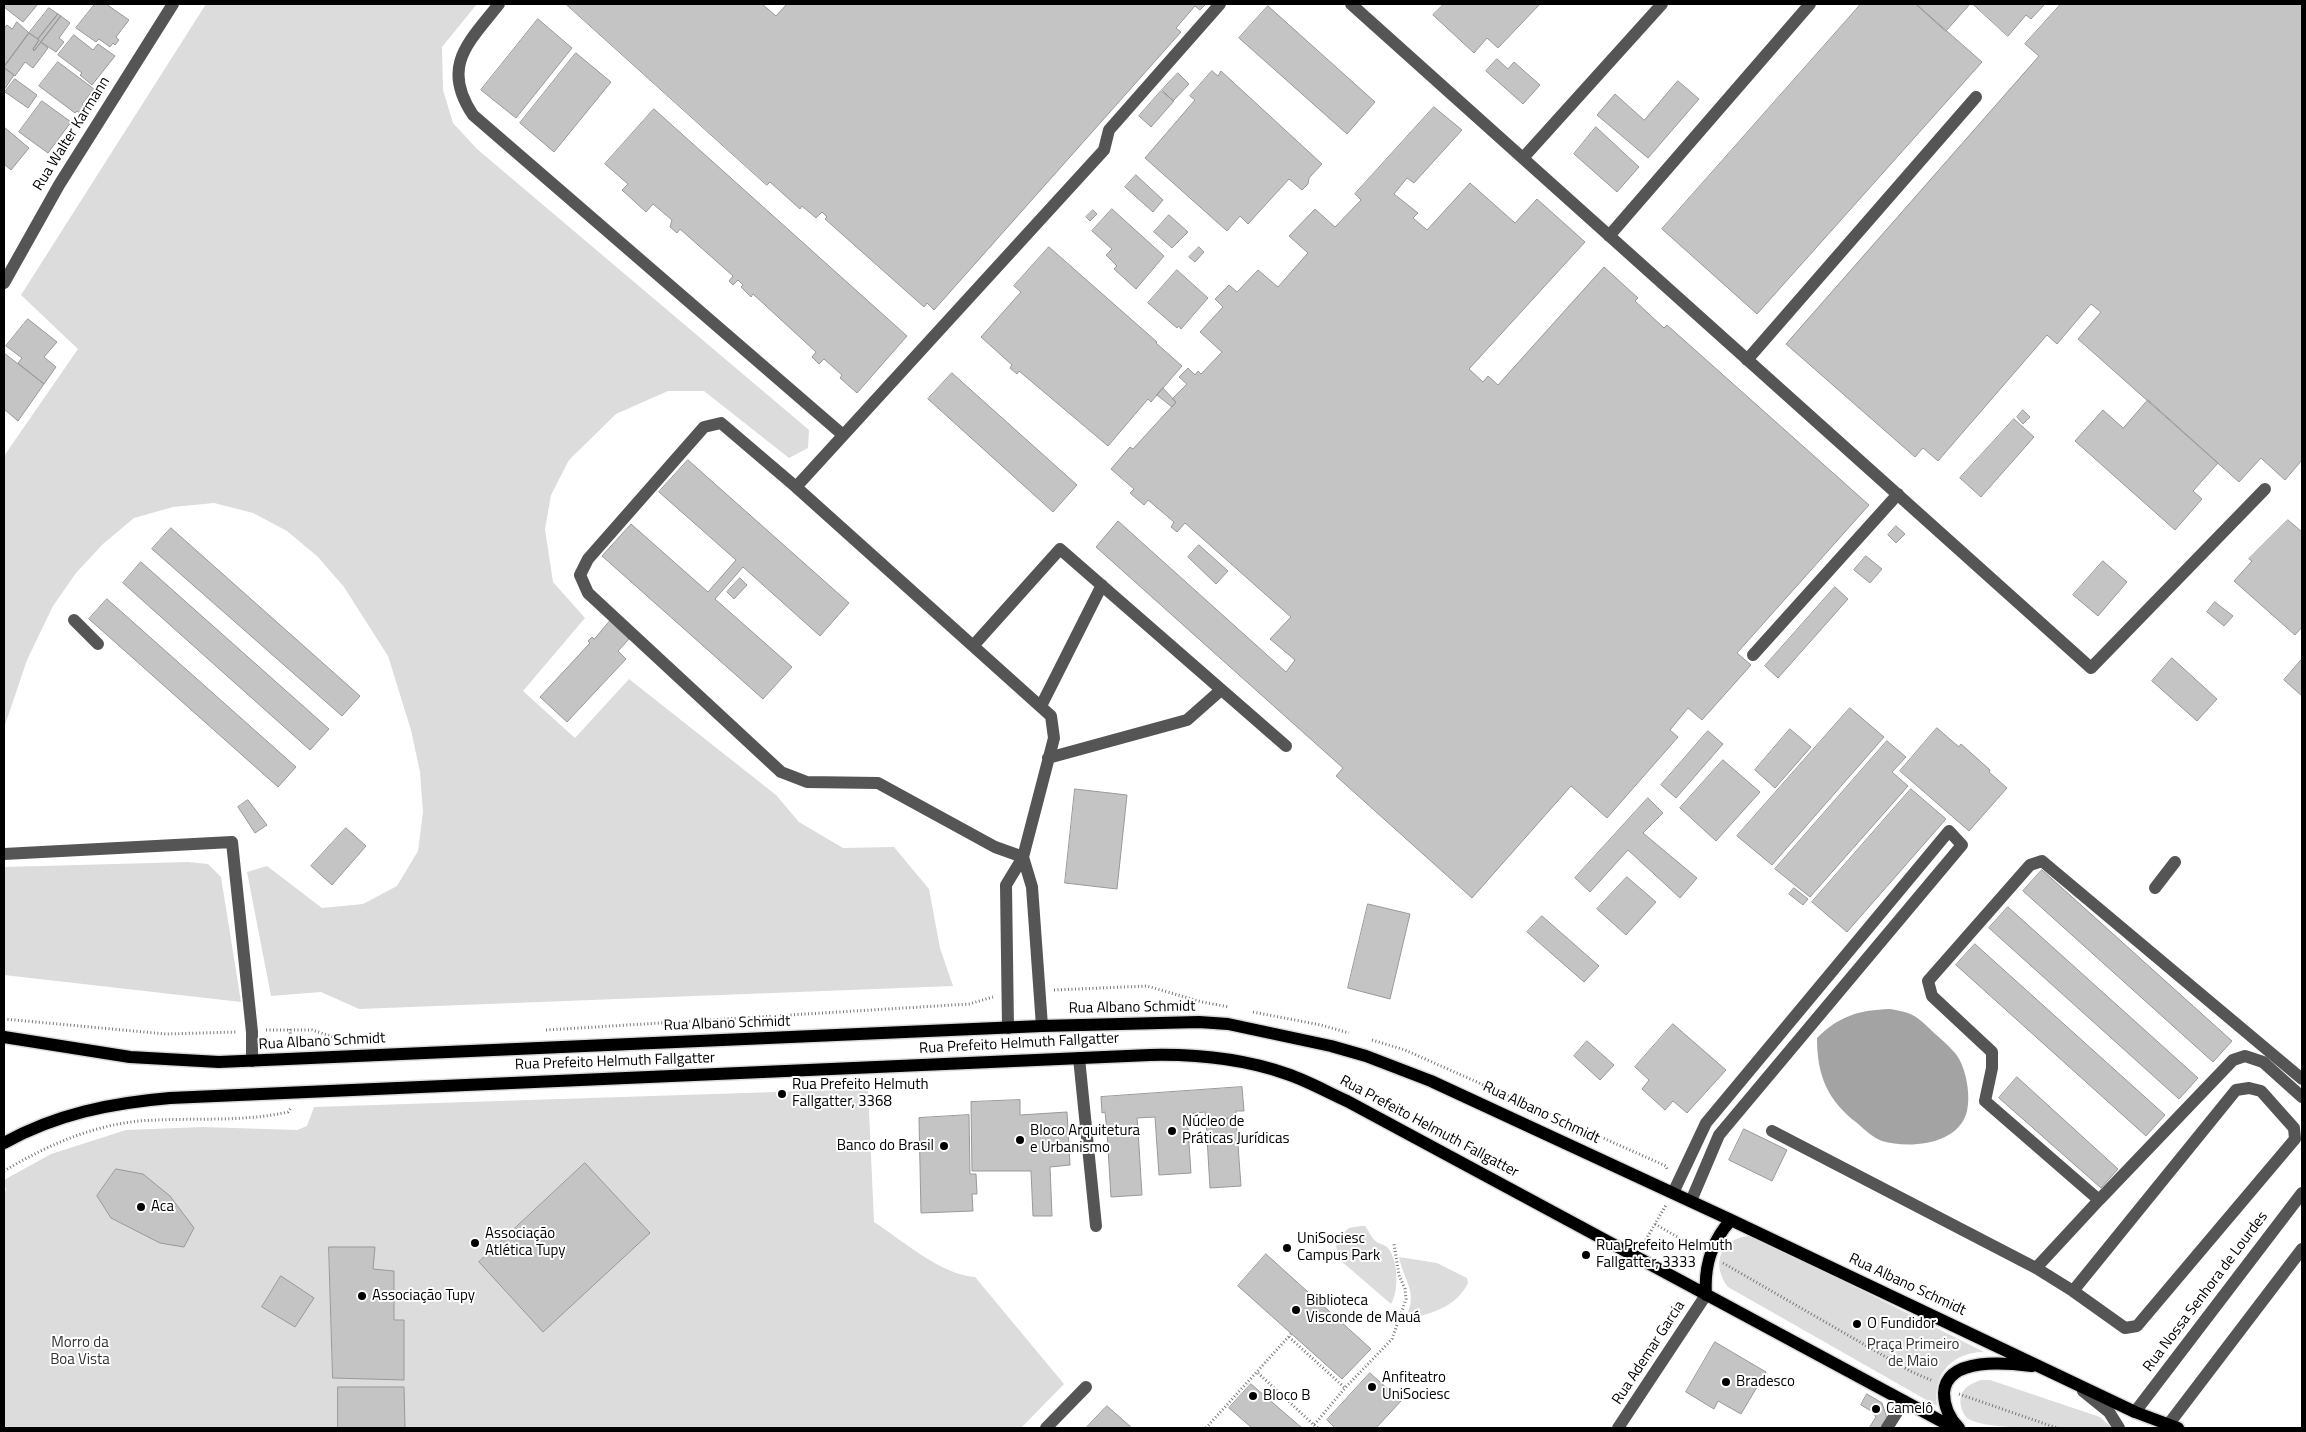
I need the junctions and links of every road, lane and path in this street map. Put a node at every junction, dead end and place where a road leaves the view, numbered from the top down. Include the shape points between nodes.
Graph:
1 (173, 4) edge
2 (500, 4) edge
3 (1220, 4) edge
4 (1351, 4) edge
5 (1662, 4) edge
6 (1810, 4) edge
7 (1976, 97) dead end
8 (1523, 158) junction
9 (1609, 236) junction
10 (4, 283) edge
11 (1747, 360) junction
12 (843, 435) junction
13 (796, 487) junction
14 (2265, 489) dead end
15 (1898, 494) junction
16 (1102, 585) junction
17 (74, 620) dead end
18 (98, 644) dead end
19 (973, 646) junction
20 (1753, 655) dead end
21 (1221, 690) junction
22 (1041, 706) junction
23 (1286, 746) dead end
24 (1048, 758) junction
25 (4, 854) edge
26 (1023, 858) junction
27 (2175, 862) dead end
28 (2155, 888) dead end
29 (1042, 1026) junction
30 (1008, 1028) junction
31 (290, 1029) dead end
32 (4, 1037) edge
33 (1079, 1058) junction
34 (292, 1059) junction
35 (252, 1061) junction
36 (2302, 1079) edge
37 (294, 1092) junction
38 (2302, 1097) edge
39 (1772, 1131) dead end
40 (4, 1144) edge
41 (4, 1170) edge
42 (1673, 1193) junction
43 (2302, 1193) edge
44 (2099, 1200) junction
45 (1691, 1201) junction
46 (1731, 1220) junction
47 (1656, 1224) junction
48 (1096, 1226) dead end
49 (1394, 1244) dead end
50 (2302, 1250) edge
51 (1710, 1255) junction
52 (1636, 1257) junction
53 (2036, 1268) junction
54 (2073, 1291) junction
55 (1706, 1295) junction
56 (2056, 1372) junction
57 (1258, 1373) junction
58 (1086, 1387) dead end
59 (1945, 1387) junction
60 (1345, 1388) junction
61 (1904, 1401) junction
62 (2135, 1412) junction
63 (1314, 1424) junction
64 (2173, 1427) edge
65 (1046, 1428) edge
66 (1206, 1428) edge
67 (1318, 1428) edge
68 (1618, 1428) edge
69 (1887, 1428) edge
70 (1954, 1428) edge
71 (1959, 1428) edge
72 (2057, 1428) edge
73 (2120, 1428) edge

1 - 10 street, Rua Walter Karmann via 84,143
2 - 12 street via 464,48 461,58 461,92 473,115
3 - 12 street via 1109,130 1104,150
4 - 8 street
5 - 8 street
6 - 9 street
7 - 11 street
8 - 9 street
9 - 11 street
11 - 15 street
12 - 13 street
13 - 19 street
13 - 26 street via 721,423 704,427 588,559 580,575 588,593 781,772 807,782 878,783 995,847
14 - 15 street via 2090,668
15 - 20 street
16 - 19 street via 1060,549
16 - 21 street
16 - 22 street
17 - 18 street
19 - 22 street
21 - 23 street
21 - 24 street via 1187,720
22 - 24 street via 1051,716 1054,738
24 - 26 street
25 - 35 street via 232,842 252,1032
26 - 29 street via 1032,887
26 - 30 street via 1006,885
27 - 28 street
29 - 30 main road, Rua Albano Schmidt
29 - 42 main road, Rua Albano Schmidt via 1199,1022 1262,1030 1331,1046 1439,1084
30 - 34 main road, Rua Albano Schmidt
31 - 34 path
32 - 35 main road, Rua Albano Schmidt via 154,1059
33 - 37 main road, Rua Prefeito Helmuth Fallgatter
33 - 48 street
33 - 52 main road, Rua Prefeito Helmuth Fallgatter via 1192,1055 1286,1074 1347,1101
34 - 35 main road, Rua Albano Schmidt
36 - 44 street via 2042,861 2030,865 1928,981 1932,996 1992,1052 1985,1101
37 - 40 main road, Rua Prefeito Helmuth Fallgatter via 170,1098 114,1105 54,1120
37 - 41 path via 294,1104 288,1112 265,1117 138,1121 108,1126 74,1135
38 - 44 street via 2263,1062 2245,1056 2233,1060
39 - 53 street
42 - 45 main road, Rua Albano Schmidt
42 - 45 street via 1706,1123 1949,831 1962,845 1719,1135
42 - 47 path
43 - 62 street, Rua Nossa Senhora de Lourdes
44 - 53 street
45 - 46 main road, Rua Albano Schmidt
46 - 51 main road via 1720,1232
46 - 56 main road, Rua Albano Schmidt
47 - 51 path
47 - 52 path
49 - 60 path via 1405,1290 1403,1308 1392,1339
50 - 64 street
51 - 55 main road via 1706,1268
51 - 59 path
52 - 55 main road, Rua Prefeito Helmuth Fallgatter
53 - 54 street
54 - 54 street via 2125,1328 2137,1326 2294,1139 2294,1128 2261,1091 2249,1088 2236,1090
55 - 61 main road, Rua Prefeito Helmuth Fallgatter
55 - 68 street, Rua Ademar Garcia
56 - 59 main road via 2008,1362 1981,1364 1959,1372
56 - 62 main road, Rua Albano Schmidt
56 - 73 street via 2094,1398
57 - 60 path via 1290,1335
57 - 63 path
57 - 66 path
58 - 65 street
59 - 71 main road via 1945,1404
59 - 72 path via 1964,1397
60 - 63 path
61 - 69 street
61 - 70 main road, Rua Prefeito Helmuth Fallgatter
62 - 64 main road, Rua Albano Schmidt
63 - 67 path

